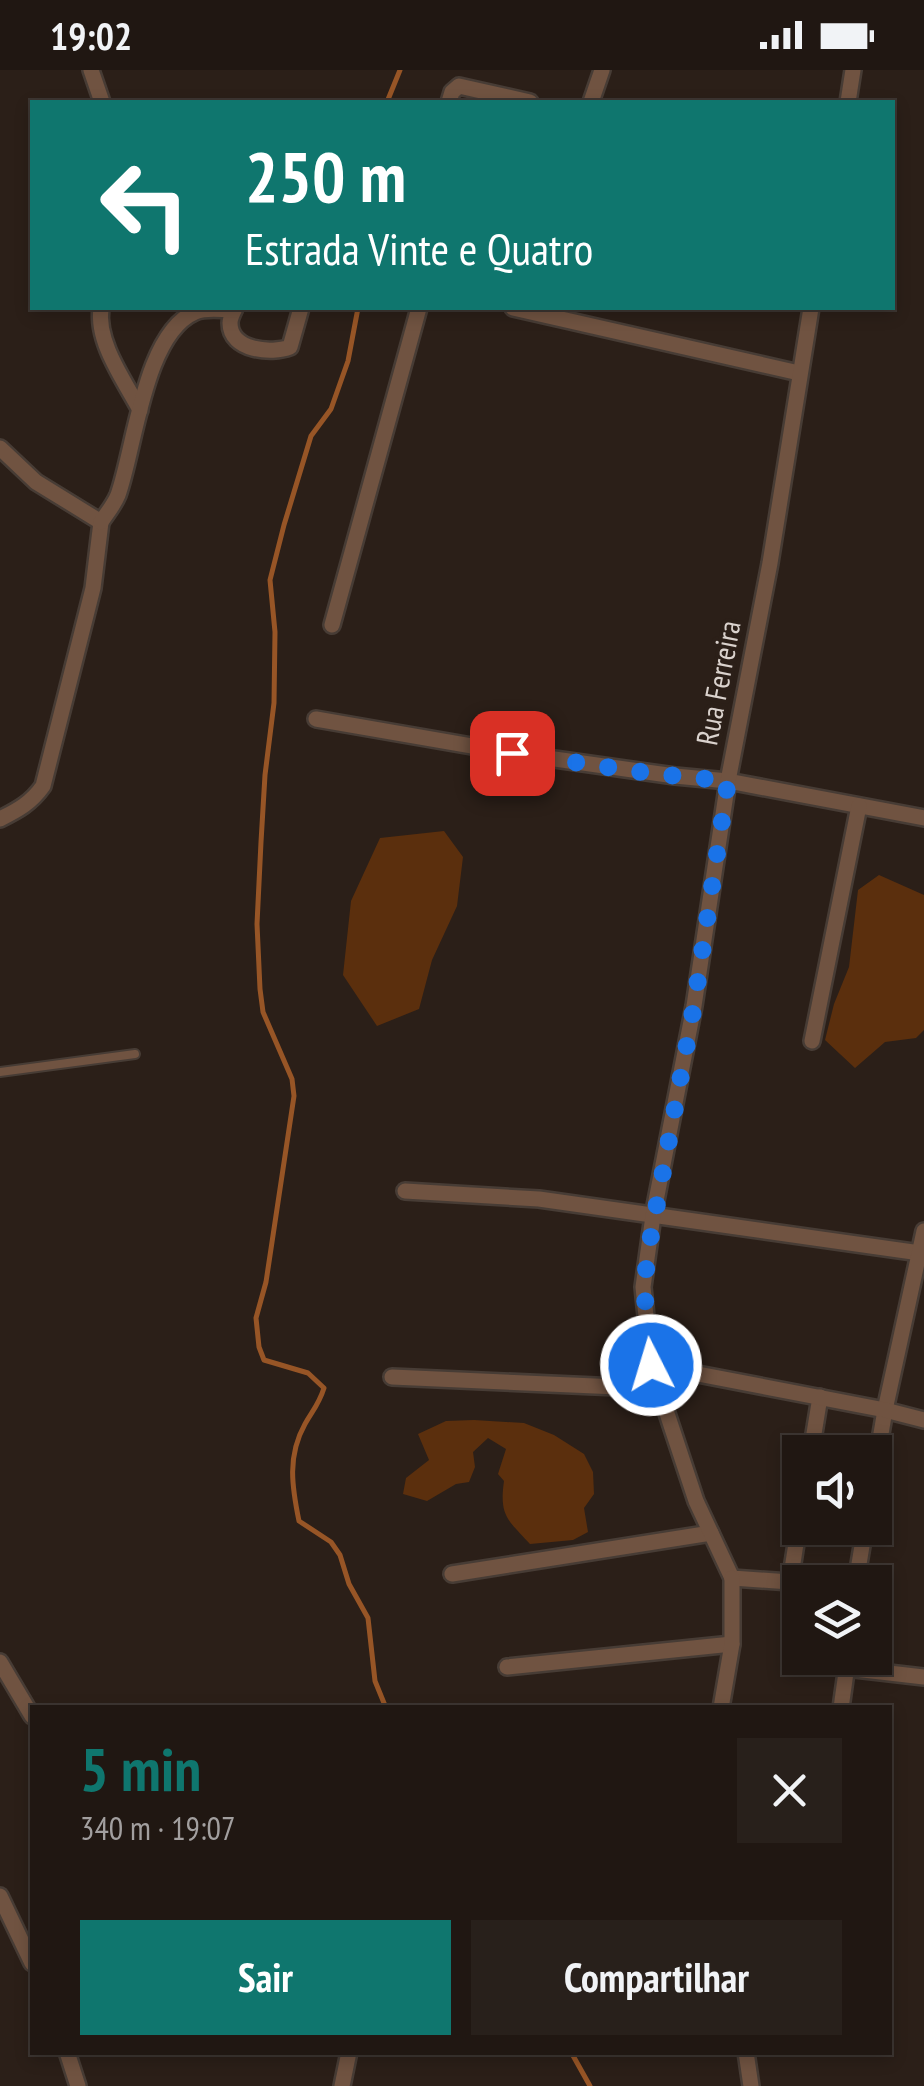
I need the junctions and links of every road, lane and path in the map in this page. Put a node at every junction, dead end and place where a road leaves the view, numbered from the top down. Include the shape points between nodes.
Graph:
1 (91, 70) edge
2 (602, 70) edge
3 (853, 70) edge
4 (101, 100) edge
5 (450, 100) edge
6 (522, 100) edge
7 (592, 100) edge
8 (848, 100) edge
9 (101, 310) edge
10 (200, 310) edge
11 (234, 310) edge
12 (300, 310) edge
13 (418, 310) edge
14 (522, 310) edge
15 (812, 310) edge
16 (799, 373) junction
17 (140, 410) junction
18 (0, 448) edge
19 (101, 522) junction
20 (332, 625) dead end
21 (316, 719) dead end
22 (728, 781) junction
23 (859, 806) junction
24 (924, 818) edge
25 (0, 819) edge
26 (812, 1041) dead end
27 (135, 1054) dead end
28 (0, 1072) edge
29 (405, 1190) dead end
30 (653, 1216) junction
31 (924, 1231) edge
32 (920, 1253) junction
33 (651, 1365) junction
34 (392, 1377) dead end
35 (656, 1383) junction
36 (820, 1398) junction
37 (885, 1410) junction
38 (924, 1420) edge
39 (814, 1435) edge
40 (881, 1435) edge
41 (710, 1533) junction
42 (452, 1574) dead end
43 (732, 1578) junction
44 (782, 1583) edge
45 (732, 1644) junction
46 (0, 1662) edge
47 (507, 1667) dead end
48 (892, 1671) edge
49 (845, 1675) edge
50 (924, 1677) edge
51 (722, 1705) edge
52 (841, 1705) edge
53 (30, 1713) edge
54 (0, 1896) edge
55 (30, 1959) edge
56 (68, 2055) edge
57 (347, 2055) edge
58 (746, 2055) edge
59 (78, 2086) edge
60 (342, 2086) edge
61 (751, 2086) edge

1 - 4 street
2 - 7 street
3 - 8 street
5 - 6 street via 464,86
9 - 17 street via 107,346
10 - 17 street via 178,324 156,359
11 - 12 street via 234,336 277,352 290,347
13 - 20 street
14 - 16 street
15 - 16 street, Rua Ferreira
16 - 22 street, Rua Ferreira
17 - 19 street via 117,498
18 - 19 street via 36,482
19 - 25 street via 93,588 42,786 23,808
21 - 22 street
22 - 23 street
22 - 30 street, Rua Ferreira
23 - 24 street
23 - 26 street
27 - 28 lane
29 - 30 street
30 - 32 street
30 - 33 street, Rua Ferreira via 644,1288
31 - 32 street
32 - 37 street
33 - 35 street, Rua Ferreira
33 - 36 street
34 - 35 street
35 - 41 street, Rua Ferreira
36 - 37 street
36 - 39 street
37 - 38 street
37 - 40 street
41 - 42 street
41 - 43 street, Rua Ferreira
43 - 44 street
43 - 45 street
45 - 47 street
45 - 51 street
46 - 53 street
48 - 50 street
49 - 52 street
54 - 55 street
56 - 59 street
57 - 60 street
58 - 61 street

